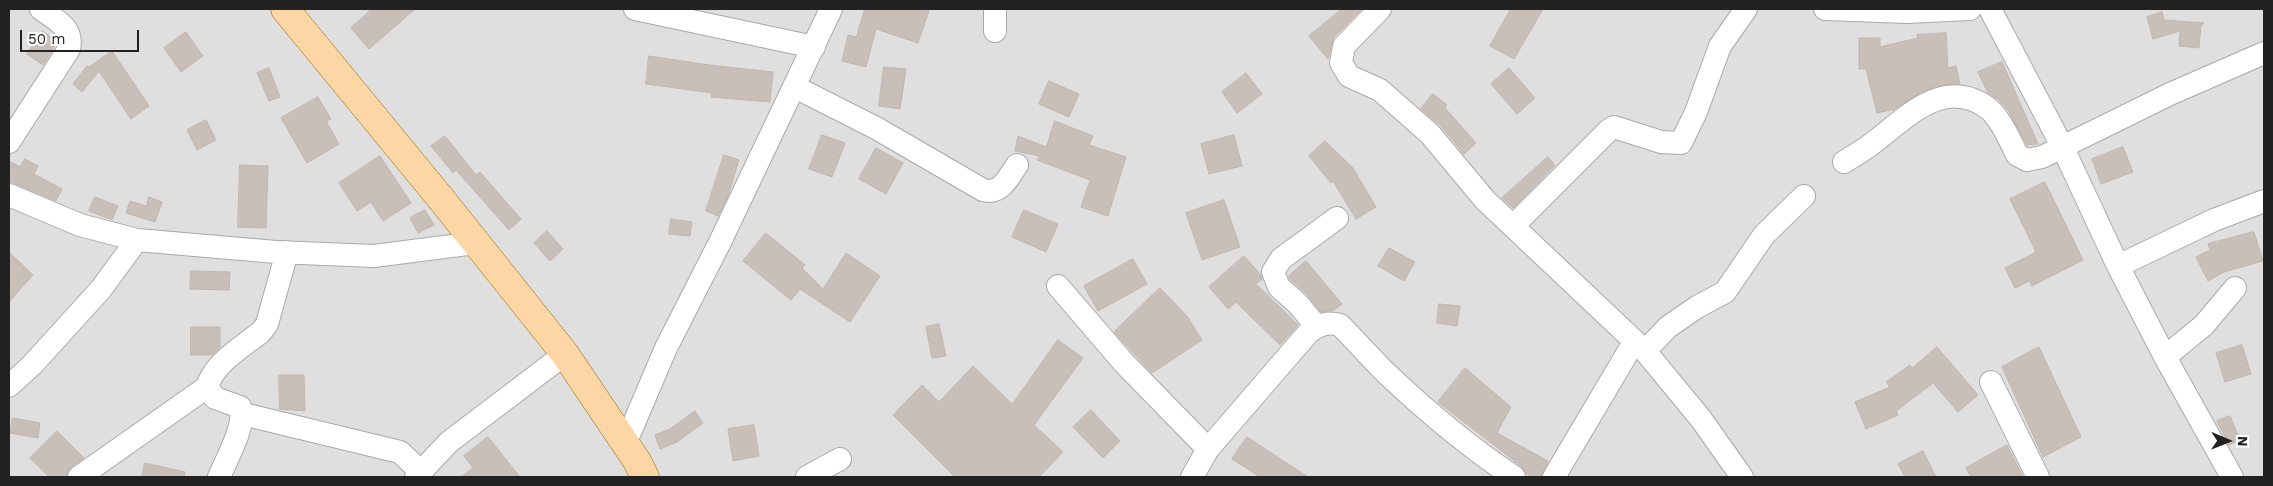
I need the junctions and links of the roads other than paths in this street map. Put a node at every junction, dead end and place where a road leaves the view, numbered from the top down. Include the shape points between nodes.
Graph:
1 (41, 9) edge
2 (285, 9) edge
3 (635, 9) edge
4 (832, 9) edge
5 (1380, 9) edge
6 (1746, 9) edge
7 (1825, 9) edge
8 (1970, 9) edge
9 (1990, 9) edge
10 (814, 46) junction
11 (2264, 53) edge
12 (795, 87) junction
13 (9, 142) edge
14 (2063, 148) junction
15 (1844, 162) dead end
16 (1017, 165) dead end
17 (9, 195) edge
18 (1804, 196) dead end
19 (2264, 202) edge
20 (1336, 218) dead end
21 (1514, 226) junction
22 (137, 240) junction
23 (475, 243) junction
24 (288, 252) junction
25 (2118, 266) junction
26 (1058, 286) dead end
27 (2235, 288) dead end
28 (1316, 326) junction
29 (1640, 346) junction
30 (564, 354) junction
31 (2165, 357) junction
32 (1991, 382) dead end
33 (9, 386) edge
34 (207, 387) junction
35 (243, 414) junction
36 (625, 444) junction
37 (1208, 449) junction
38 (840, 459) dead end
39 (418, 474) edge
40 (79, 477) edge
41 (219, 477) edge
42 (645, 477) edge
43 (807, 477) edge
44 (1192, 477) edge
45 (1514, 477) edge
46 (1554, 477) edge
47 (1742, 477) edge
48 (2038, 477) edge
49 (2232, 477) edge

1 - 13 street via 67,30 71,39 69,49
2 - 23 main road
3 - 10 street
4 - 10 street
5 - 21 street via 1344,46 1341,63 1349,76 1380,90 1430,134 1485,200
6 - 21 street via 1720,46 1682,144 1661,142 1614,127
7 - 8 street via 1907,12
9 - 14 street
10 - 12 street
11 - 14 street via 2170,94
12 - 16 street via 876,128 983,190 991,192 1000,188
12 - 36 street via 666,348
14 - 15 street via 2032,160 2022,159 1991,110 1969,98 1954,96 1938,98 1905,116
14 - 25 street
17 - 22 street via 80,226
18 - 29 street via 1764,235 1724,292
19 - 25 street via 2214,220
20 - 28 street via 1281,259 1273,272 1279,287
21 - 29 street
22 - 24 street
22 - 33 street via 101,289
23 - 24 street via 374,256
23 - 30 main road
24 - 34 street via 267,324 217,368
25 - 31 street
26 - 37 street via 1124,363
27 - 31 street via 2204,325
28 - 37 street
28 - 45 street via 1340,325 1392,378
29 - 46 street
29 - 47 street via 1701,420
30 - 36 main road
30 - 39 street via 449,442
31 - 49 street
32 - 48 street
34 - 35 street via 215,398 240,407
34 - 40 street
35 - 39 street via 400,452
35 - 41 street
36 - 42 main road
37 - 44 street
38 - 43 street

